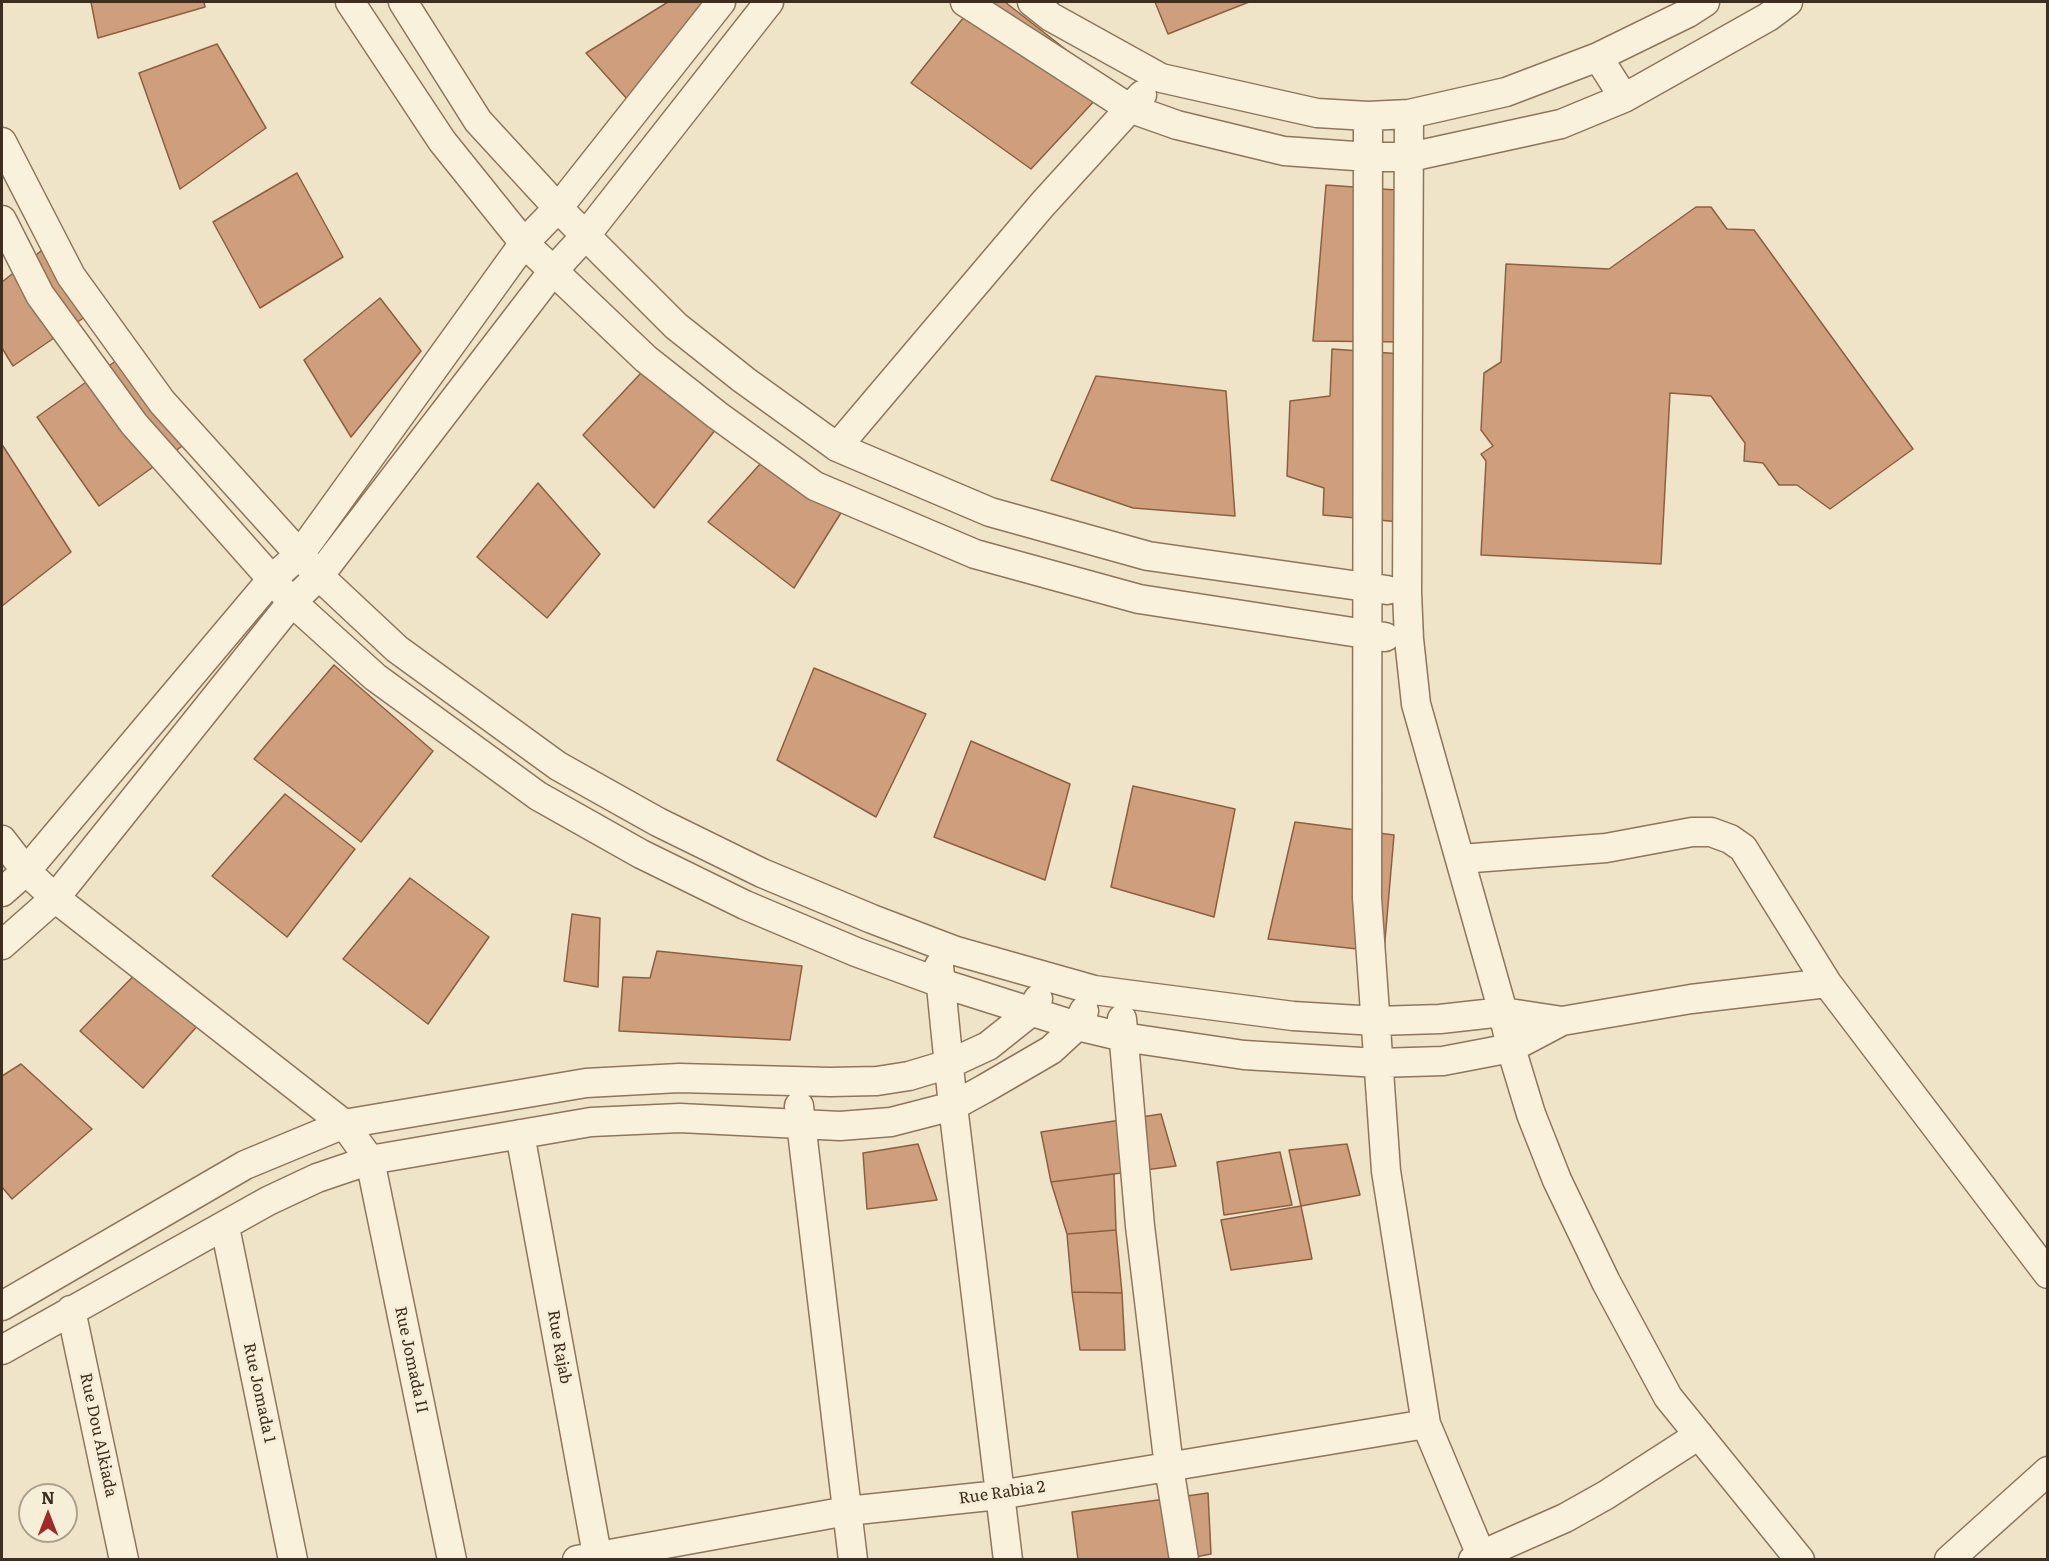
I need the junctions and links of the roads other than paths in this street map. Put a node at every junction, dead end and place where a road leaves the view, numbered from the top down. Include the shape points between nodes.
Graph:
1 (350, 2) edge
2 (403, 2) edge
3 (722, 2) edge
4 (769, 2) edge
5 (965, 2) edge
6 (1032, 2) edge
7 (1705, 2) edge
8 (1788, 2) edge
9 (1598, 57) junction
10 (1161, 78) junction
11 (1624, 98) junction
12 (1129, 108) junction
13 (1409, 114) junction
14 (1368, 116) junction
15 (2, 142) edge
16 (1369, 157) junction
17 (1410, 157) junction
18 (558, 208) junction
19 (2, 220) edge
20 (586, 235) junction
21 (524, 243) junction
22 (553, 271) junction
23 (837, 447) junction
24 (300, 554) junction
25 (319, 576) junction
26 (272, 579) junction
27 (1369, 587) junction
28 (1407, 593) junction
29 (292, 602) junction
30 (1367, 635) junction
31 (1408, 639) junction
32 (2, 840) edge
33 (1460, 859) junction
34 (26, 871) junction
35 (2, 892) edge
36 (55, 898) junction
37 (937, 944) junction
38 (2, 945) edge
39 (1049, 978) junction
40 (941, 983) junction
41 (1827, 983) junction
42 (1107, 993) junction
43 (1032, 1011) junction
44 (1503, 1012) junction
45 (1376, 1021) junction
46 (1562, 1021) junction
47 (1077, 1026) junction
48 (1123, 1037) junction
49 (1511, 1048) junction
50 (1378, 1063) junction
51 (949, 1064) junction
52 (799, 1081) junction
53 (953, 1106) junction
54 (800, 1123) junction
55 (344, 1124) junction
56 (520, 1134) junction
57 (370, 1160) junction
58 (225, 1227) junction
59 (2048, 1275) edge
60 (2, 1306) edge
61 (71, 1310) junction
62 (2, 1350) edge
63 (1426, 1424) junction
64 (1699, 1435) junction
65 (1169, 1467) junction
66 (2048, 1471) edge
67 (999, 1495) junction
68 (846, 1511) junction
69 (590, 1558) edge
70 (1479, 1558) edge
71 (124, 1560) edge
72 (293, 1560) edge
73 (452, 1560) edge
74 (853, 1560) edge
75 (1008, 1560) edge
76 (1184, 1560) edge
77 (1800, 1560) edge
78 (1949, 1560) edge

1 - 21 street via 442,141
2 - 18 street via 478,121
3 - 18 street
4 - 20 street
5 - 12 street
6 - 10 street via 1051,17
7 - 9 street
8 - 11 street
9 - 11 street
9 - 13 street via 1506,92
10 - 12 street
10 - 14 street via 1317,113
11 - 17 street via 1561,124
12 - 16 street via 1177,125 1284,151
12 - 23 street
13 - 14 street
13 - 17 street
14 - 16 street
15 - 24 street via 71,276 121,346 162,402
16 - 17 street
16 - 27 street
17 - 28 street
18 - 20 street
18 - 21 street
19 - 26 street via 40,295 134,424
20 - 22 street
20 - 23 street via 676,326
21 - 22 street
21 - 24 street
22 - 25 street
22 - 30 street via 646,359 815,486 975,554 1139,599
23 - 27 street via 990,512 1148,556
24 - 25 street
24 - 26 street
25 - 29 street
25 - 37 street via 397,649 558,766 658,822 762,873
26 - 29 street
26 - 34 street
27 - 28 street
27 - 30 street
28 - 31 street
29 - 36 street
29 - 40 street via 375,677 538,796 745,905
30 - 31 street
30 - 45 street via 1367,898
31 - 33 street via 1416,704
32 - 34 street
33 - 41 street via 1606,848 1692,832 1730,838 1743,848
33 - 44 street
34 - 35 street
34 - 36 street
36 - 38 street
36 - 55 street
37 - 39 street
37 - 40 street
39 - 42 street
39 - 43 street
40 - 43 street
40 - 51 street
41 - 46 street via 1691,999
41 - 59 street
42 - 45 street via 1293,1016
42 - 47 street
42 - 48 street
43 - 47 street
43 - 51 street via 988,1046
44 - 45 street
44 - 46 street
44 - 49 street
45 - 50 street
46 - 49 street
47 - 48 street
47 - 53 street via 1051,1050
48 - 50 street via 1244,1054
48 - 65 street via 1140,1226
49 - 50 street via 1443,1061
49 - 64 street via 1553,1169 1606,1282 1668,1397
50 - 63 street via 1386,1171
51 - 52 street via 877,1081
51 - 53 street
52 - 54 street
52 - 55 street via 679,1078 586,1083
53 - 54 street via 891,1122 840,1126
53 - 67 street
54 - 56 street via 680,1118 591,1122
54 - 68 street
55 - 57 street
55 - 60 street via 245,1165
56 - 57 street
56 - 69 street, Rue Rajab
57 - 58 street via 317,1178
57 - 73 street, Rue Jomada II
58 - 61 street
58 - 72 street, Rue Jomada 1
61 - 62 street
61 - 71 street, Rue Dou Alkiada
63 - 65 street, Rue Rabia 2
63 - 70 street
64 - 70 street via 1565,1518
64 - 77 street
65 - 67 street, Rue Rabia 2
65 - 76 street
66 - 78 street
67 - 68 street, Rue Rabia 2
67 - 75 street
68 - 69 street, Rue Rabia 2
68 - 74 street

